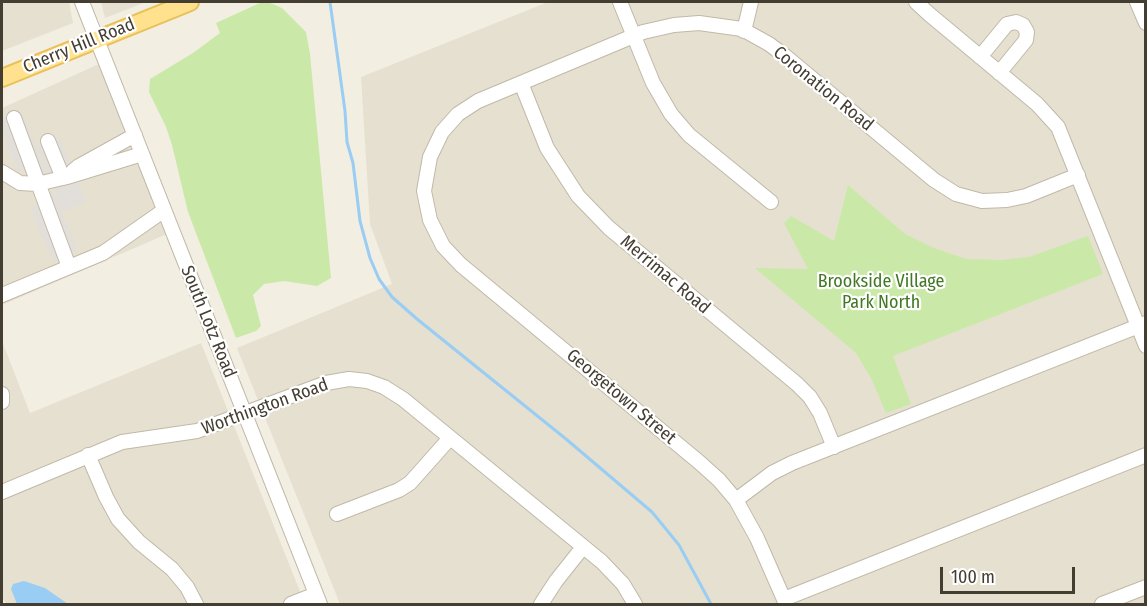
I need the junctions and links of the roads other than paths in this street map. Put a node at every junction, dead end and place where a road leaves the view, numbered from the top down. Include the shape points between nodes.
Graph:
1 (82, 2) edge
2 (190, 2) edge
3 (620, 2) edge
4 (751, 2) edge
5 (916, 2) edge
6 (1137, 2) edge
7 (1146, 23) edge
8 (744, 31) junction
9 (634, 36) junction
10 (96, 40) junction
11 (980, 57) junction
12 (999, 73) junction
13 (2, 78) edge
14 (521, 83) junction
15 (14, 118) dead end
16 (135, 135) junction
17 (48, 141) dead end
18 (142, 154) junction
19 (2, 172) edge
20 (1078, 175) junction
21 (65, 178) junction
22 (37, 184) junction
23 (771, 202) dead end
24 (163, 211) junction
25 (427, 212) joint
26 (69, 267) junction
27 (2, 295) edge
28 (1142, 325) edge
29 (1146, 346) edge
30 (2, 394) edge
31 (2, 402) edge
32 (245, 415) junction
33 (450, 438) junction
34 (834, 447) junction
35 (88, 455) junction
36 (1146, 455) edge
37 (2, 492) edge
38 (736, 500) junction
39 (338, 514) dead end
40 (584, 547) junction
41 (1146, 587) edge
42 (318, 599) edge
43 (785, 602) edge
44 (196, 604) edge
45 (291, 604) edge
46 (540, 604) edge
47 (634, 604) edge
48 (1102, 604) edge

1 - 10 street, South Lotz Road
2 - 10 main road, Cherry Hill Road
3 - 9 street
4 - 8 street
5 - 11 street
6 - 7 street
8 - 9 street, Coronation Road via 688,23
8 - 20 street, Coronation Road via 785,56 956,194 982,201 1007,201
9 - 14 street, Coronation Road
9 - 23 street via 658,93 681,126
10 - 13 main road, Cherry Hill Road
10 - 16 street, South Lotz Road
11 - 12 street
11 - 12 street via 1007,24 1023,25 1026,40
12 - 20 street via 1053,120
14 - 25 street, Coronation Road via 467,107 442,132 426,169
14 - 34 street, Merrimac Road via 547,148 578,196 609,228 798,384 820,413
15 - 22 street
16 - 18 street, South Lotz Road
16 - 21 street
17 - 21 street
18 - 21 street
18 - 24 street, South Lotz Road
19 - 22 street via 20,183
20 - 28 street
21 - 22 street
22 - 26 street
24 - 26 street via 103,253
24 - 32 street, South Lotz Road
25 - 38 street, Georgetown Street via 442,246 461,265 699,462
26 - 27 street
28 - 29 street
28 - 34 street
30 - 31 street
32 - 33 street, Worthington Road via 326,383 358,380 393,392
32 - 35 street, Worthington Road via 188,434 122,442
32 - 42 street, South Lotz Road
33 - 39 street via 410,483
33 - 40 street, Worthington Road
34 - 38 street via 778,470
35 - 37 street, Worthington Road
35 - 44 street via 118,519 172,569
36 - 43 street
38 - 43 street, Georgetown Street
40 - 46 street
40 - 47 street, Worthington Road via 616,575
41 - 48 street
42 - 45 street

